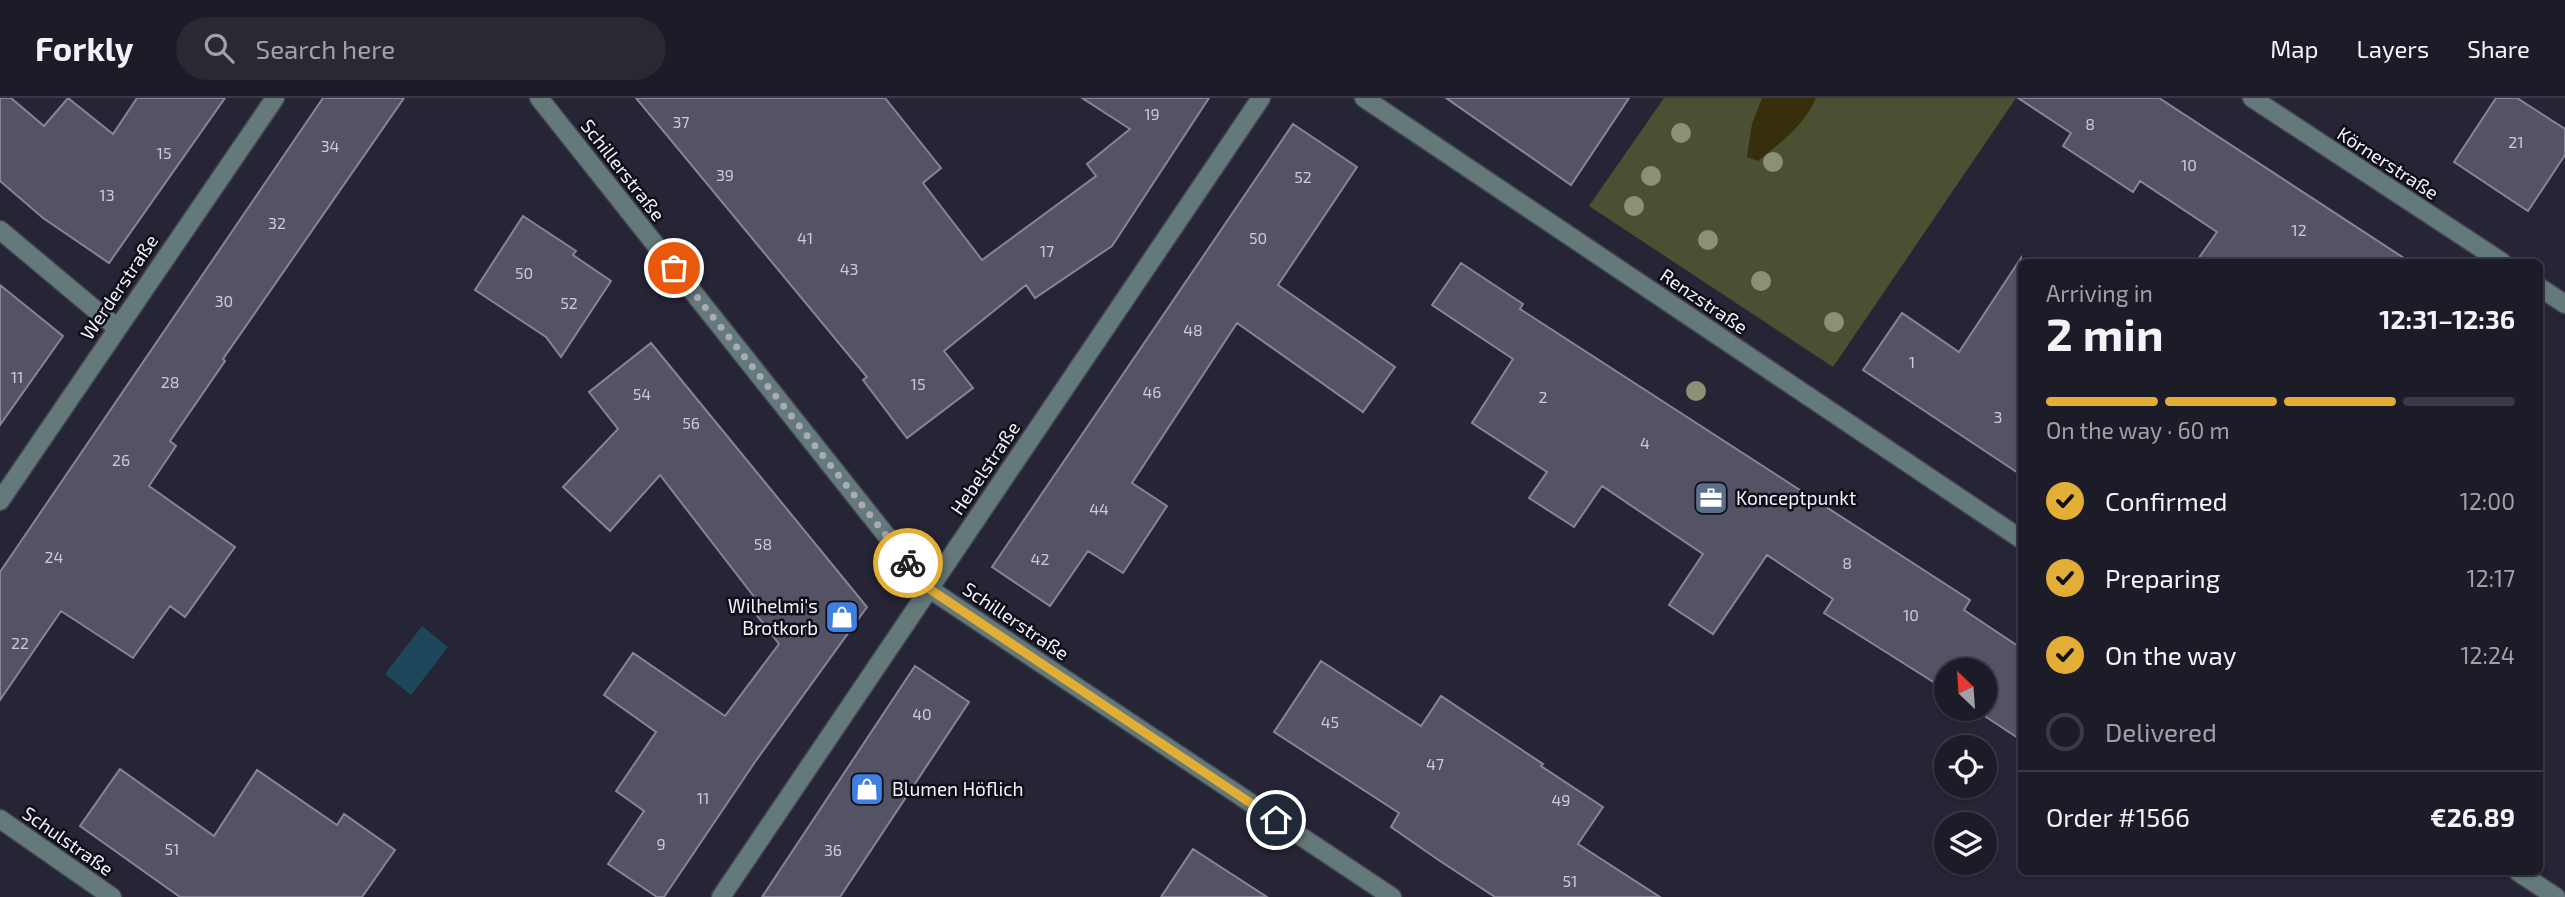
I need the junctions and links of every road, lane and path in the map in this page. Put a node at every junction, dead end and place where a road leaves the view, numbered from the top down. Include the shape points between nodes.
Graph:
1 (275, 98) edge
2 (539, 98) edge
3 (1261, 98) edge
4 (1363, 98) edge
5 (2252, 98) edge
6 (0, 230) edge
7 (2497, 259) edge
8 (2543, 290) edge
9 (2565, 304) edge
10 (116, 327) junction
11 (0, 501) edge
12 (2018, 537) edge
13 (928, 588) junction
14 (0, 819) edge
15 (2523, 875) edge
16 (112, 897) edge
17 (721, 897) edge
18 (1392, 897) edge
19 (2556, 897) edge

1 - 10 street, Werderstraße
2 - 13 street, Schillerstraße
3 - 13 street, Hebelstraße
4 - 12 street, Renzstraße
5 - 7 street, Körnerstraße
6 - 10 street
8 - 9 street
10 - 11 street, Werderstraße
13 - 17 street, Hebelstraße
13 - 18 street, Schillerstraße
14 - 16 street, Schulstraße
15 - 19 street

